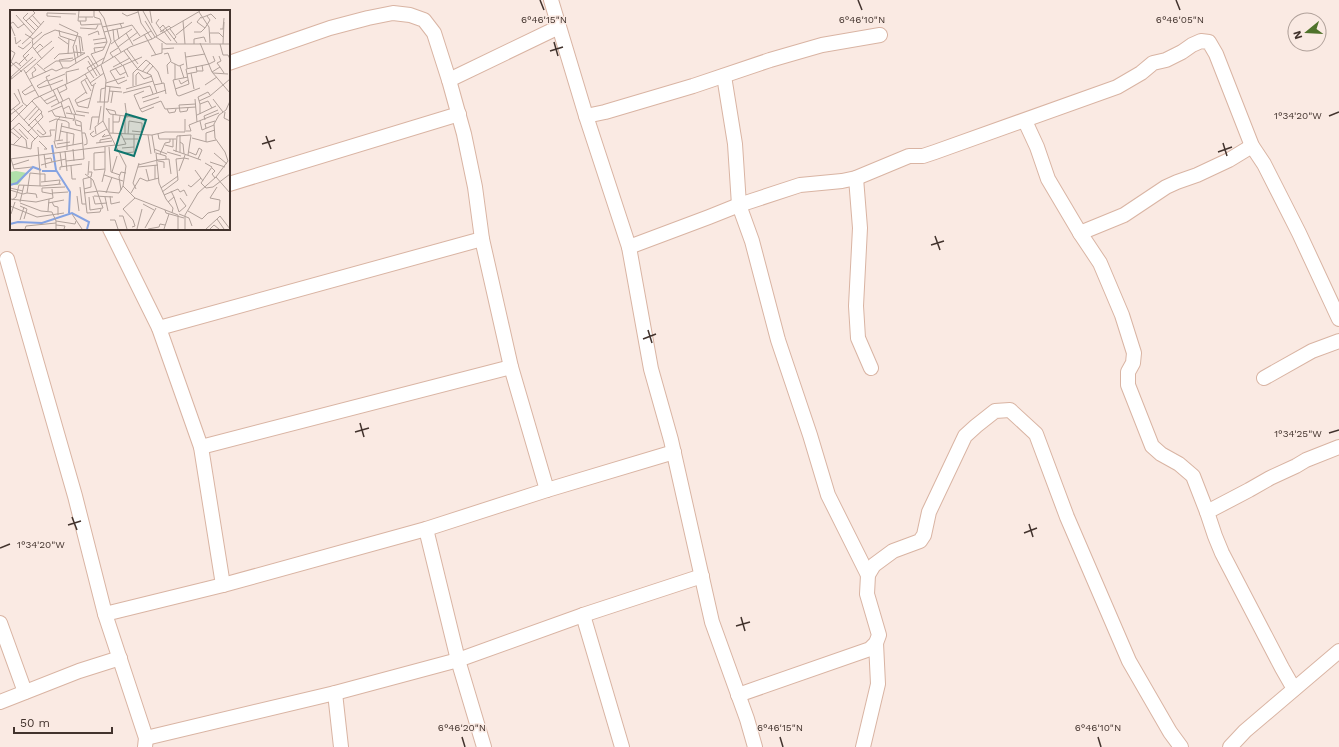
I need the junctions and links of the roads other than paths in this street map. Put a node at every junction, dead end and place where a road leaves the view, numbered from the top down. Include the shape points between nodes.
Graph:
1 (551, 0) edge
2 (559, 27) junction
3 (880, 35) dead end
4 (230, 63) edge
5 (724, 76) junction
6 (449, 80) junction
7 (459, 114) junction
8 (586, 116) junction
9 (1024, 120) junction
10 (1252, 146) junction
11 (856, 178) junction
12 (230, 184) edge
13 (740, 205) junction
14 (110, 230) edge
15 (1080, 233) junction
16 (482, 239) junction
17 (629, 247) junction
18 (7, 259) dead end
19 (1339, 318) edge
20 (159, 328) junction
21 (1339, 341) edge
22 (511, 367) junction
23 (871, 368) dead end
24 (1264, 378) dead end
25 (201, 447) junction
26 (1339, 447) edge
27 (674, 452) junction
28 (547, 490) junction
29 (1207, 512) junction
30 (426, 529) junction
31 (702, 576) junction
32 (868, 576) junction
33 (223, 585) junction
34 (106, 614) junction
35 (583, 615) junction
36 (0, 623) edge
37 (876, 643) junction
38 (1339, 651) edge
39 (120, 658) junction
40 (458, 660) junction
41 (1294, 689) junction
42 (25, 692) junction
43 (335, 693) junction
44 (738, 695) junction
45 (0, 702) edge
46 (146, 742) edge
47 (342, 747) edge
48 (484, 747) edge
49 (622, 747) edge
50 (755, 747) edge
51 (863, 747) edge
52 (1181, 747) edge
53 (1230, 747) edge

1 - 2 street
2 - 6 street
2 - 8 street
3 - 5 street via 822,44
4 - 6 street via 330,28 393,13 424,20 434,33
5 - 8 street
5 - 13 street via 735,144
6 - 7 street
7 - 12 street
7 - 16 street via 475,187
8 - 17 street
9 - 10 street via 1117,87 1153,63 1166,60 1201,41 1209,42 1216,54
9 - 11 street via 923,156 909,156
9 - 15 street via 1048,179
10 - 15 street via 1229,160 1166,187 1124,215
10 - 19 street via 1264,164 1299,233
11 - 13 street via 800,185
11 - 23 street via 860,228 856,306 858,338
13 - 17 street
13 - 32 street via 778,340 828,495
14 - 20 street
15 - 29 street via 1100,263 1122,315 1134,353 1133,363 1128,372 1128,385 1152,446 1193,476
16 - 20 street
16 - 22 street
17 - 27 street via 651,369
18 - 34 street
20 - 25 street
21 - 24 street via 1312,351
22 - 25 street
22 - 28 street
25 - 33 street
26 - 29 street via 1306,460
27 - 28 street
27 - 31 street
28 - 30 street
29 - 41 street via 1222,552
30 - 33 street
30 - 40 street
31 - 35 street
31 - 44 street via 712,622
32 - 37 street via 867,594 879,635
32 - 52 street via 874,565 893,551 920,541 924,535 929,512 965,436 995,411 1010,410 1036,434 1067,517 1129,661
33 - 34 street
34 - 39 street
35 - 40 street
35 - 49 street
36 - 42 street
37 - 44 street via 870,649
37 - 51 street via 878,684
38 - 41 street
39 - 42 street via 79,670
39 - 46 street
40 - 43 street
40 - 48 street
41 - 53 street
42 - 45 street
43 - 46 street
43 - 47 street
44 - 50 street

